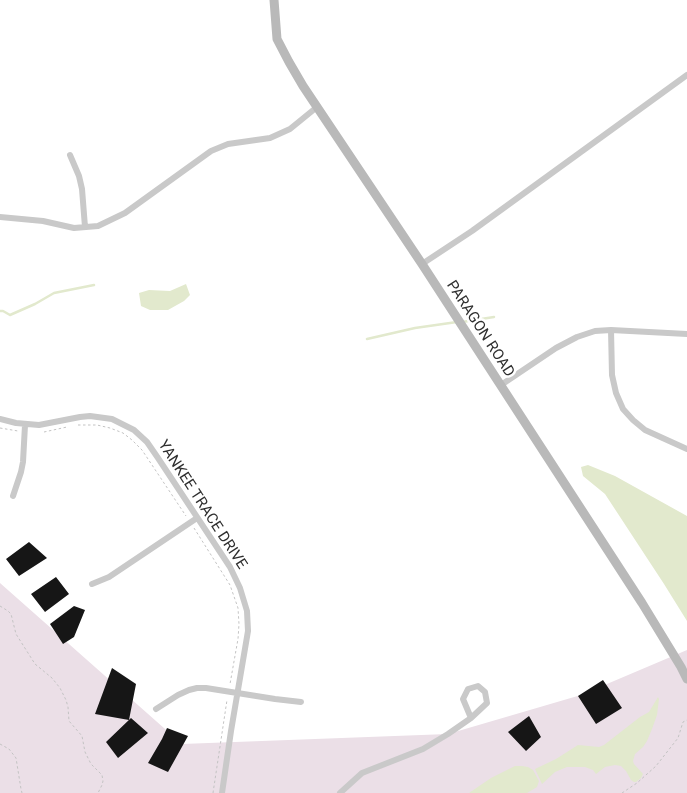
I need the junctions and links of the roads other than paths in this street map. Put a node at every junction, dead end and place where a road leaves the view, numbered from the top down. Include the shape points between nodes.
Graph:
1 (274, 0) edge
2 (687, 75) edge
3 (317, 107) junction
4 (70, 155) dead end
5 (0, 217) edge
6 (84, 227) junction
7 (422, 264) junction
8 (610, 330) junction
9 (687, 334) edge
10 (500, 385) junction
11 (0, 419) edge
12 (25, 428) junction
13 (687, 449) edge
14 (14, 496) dead end
15 (197, 518) junction
16 (92, 584) dead end
17 (685, 674) edge
18 (238, 692) junction
19 (301, 702) dead end
20 (156, 709) dead end
21 (471, 718) junction
22 (222, 793) edge
23 (340, 793) edge

1 - 3 street, PARAGON ROAD via 277,38
2 - 7 street
3 - 6 street via 290,129 270,138 228,144 211,151 125,213 98,226
3 - 7 street, PARAGON ROAD
4 - 6 street via 82,190
5 - 6 street
7 - 10 street, PARAGON ROAD
8 - 9 street
8 - 10 street via 577,336
8 - 13 street via 612,375 623,409 645,430
10 - 17 street, PARAGON ROAD
11 - 12 street, YANKEE TRACE DRIVE
12 - 14 street via 21,472
12 - 15 street, YANKEE TRACE DRIVE via 90,416 121,423 147,442
15 - 16 street via 109,577
15 - 18 street, YANKEE TRACE DRIVE via 230,567 247,611 248,631
18 - 19 street
18 - 20 street via 206,688 189,690
18 - 22 street, YANKEE TRACE DRIVE
21 - 21 street via 487,703 485,692 478,686 468,689 463,699
21 - 23 street via 423,749 362,773

